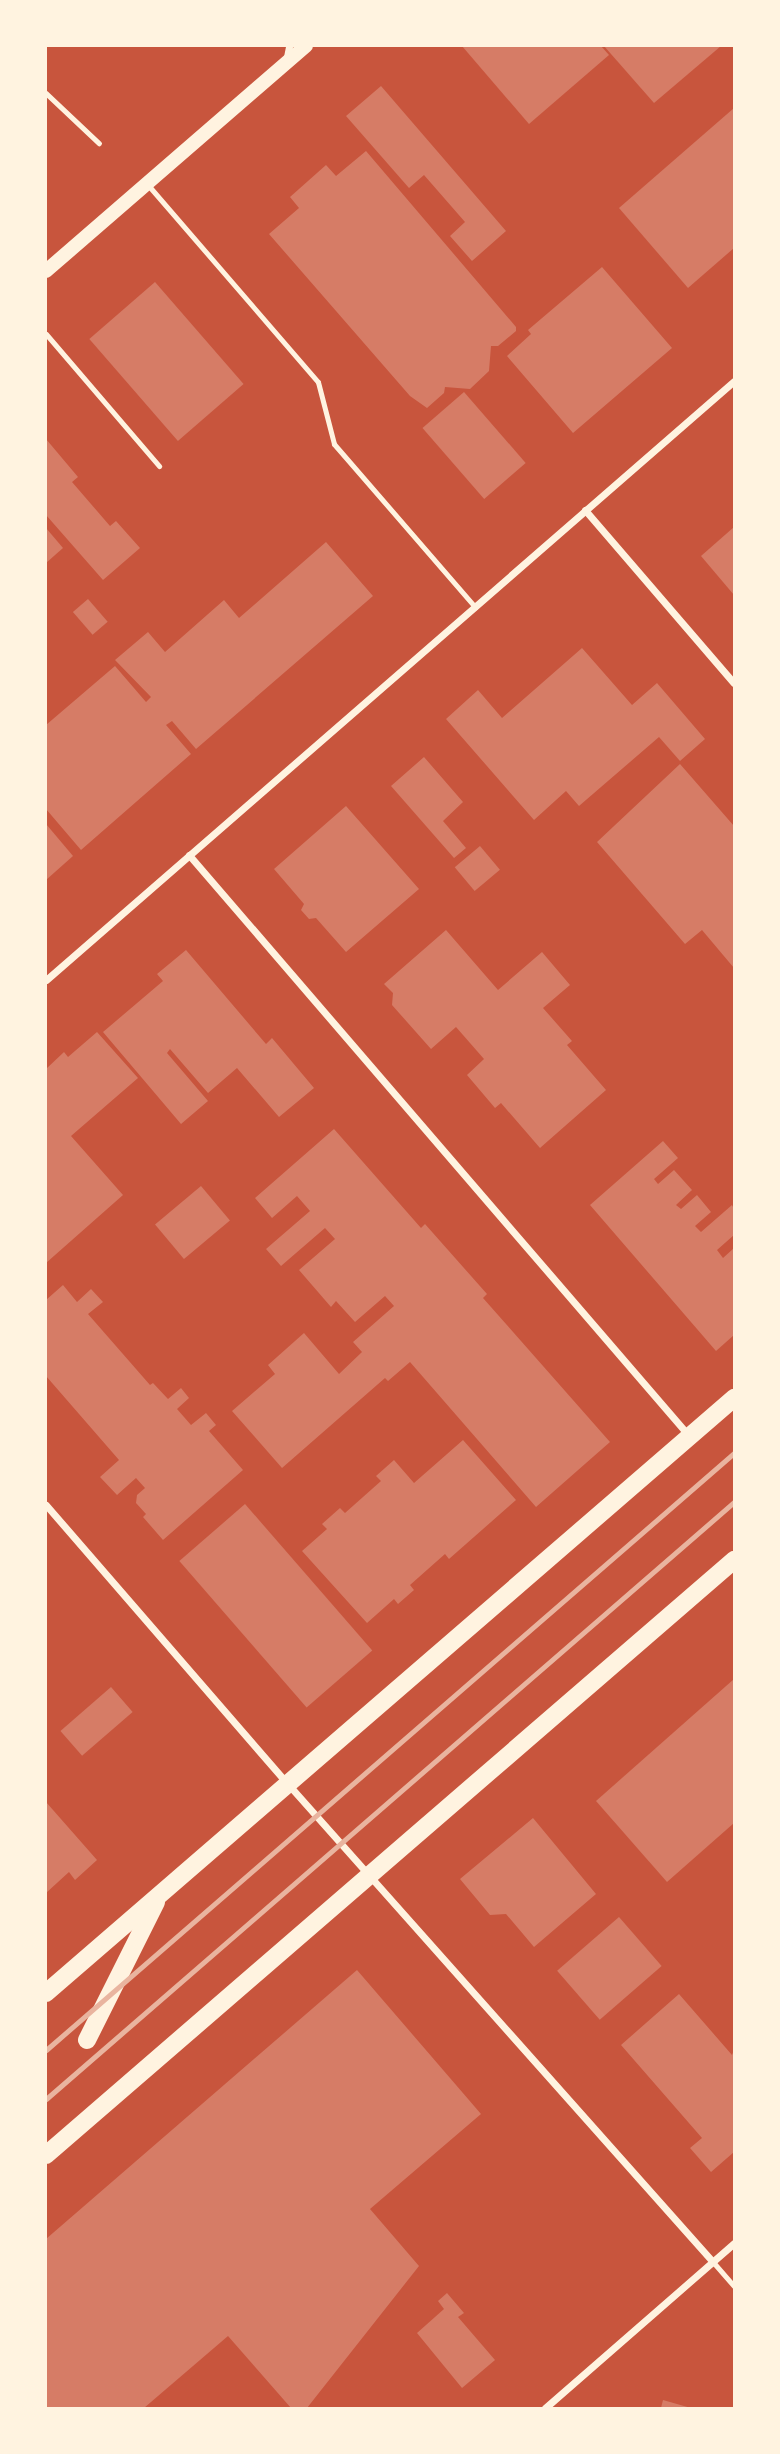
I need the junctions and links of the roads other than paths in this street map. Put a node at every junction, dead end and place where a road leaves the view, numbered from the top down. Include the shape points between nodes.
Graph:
1 (289, 46) edge
2 (306, 46) edge
3 (286, 63) junction
4 (146, 184) junction
5 (46, 271) edge
6 (46, 334) edge
7 (734, 381) edge
8 (159, 466) dead end
9 (585, 510) junction
10 (475, 607) junction
11 (734, 683) edge
12 (189, 855) junction
13 (46, 980) edge
14 (734, 1398) edge
15 (690, 1437) junction
16 (46, 1505) edge
17 (734, 1559) edge
18 (287, 1783) junction
19 (368, 1876) junction
20 (160, 1893) junction
21 (46, 1993) edge
22 (87, 2039) dead end
23 (46, 2155) edge
24 (734, 2243) edge
25 (713, 2262) junction
26 (734, 2287) edge
27 (545, 2409) edge

1 - 3 street
2 - 3 main road
3 - 4 main road
4 - 5 main road
4 - 10 lane via 318,382 334,444
6 - 8 lane
7 - 9 street
9 - 10 street
9 - 11 street
10 - 12 street
12 - 13 street
12 - 15 street
14 - 15 main road
15 - 18 main road
16 - 18 street
17 - 19 main road
18 - 19 street
18 - 20 main road
19 - 23 main road
19 - 25 street
20 - 21 main road
20 - 22 main road
24 - 25 street
25 - 26 lane
25 - 27 street

